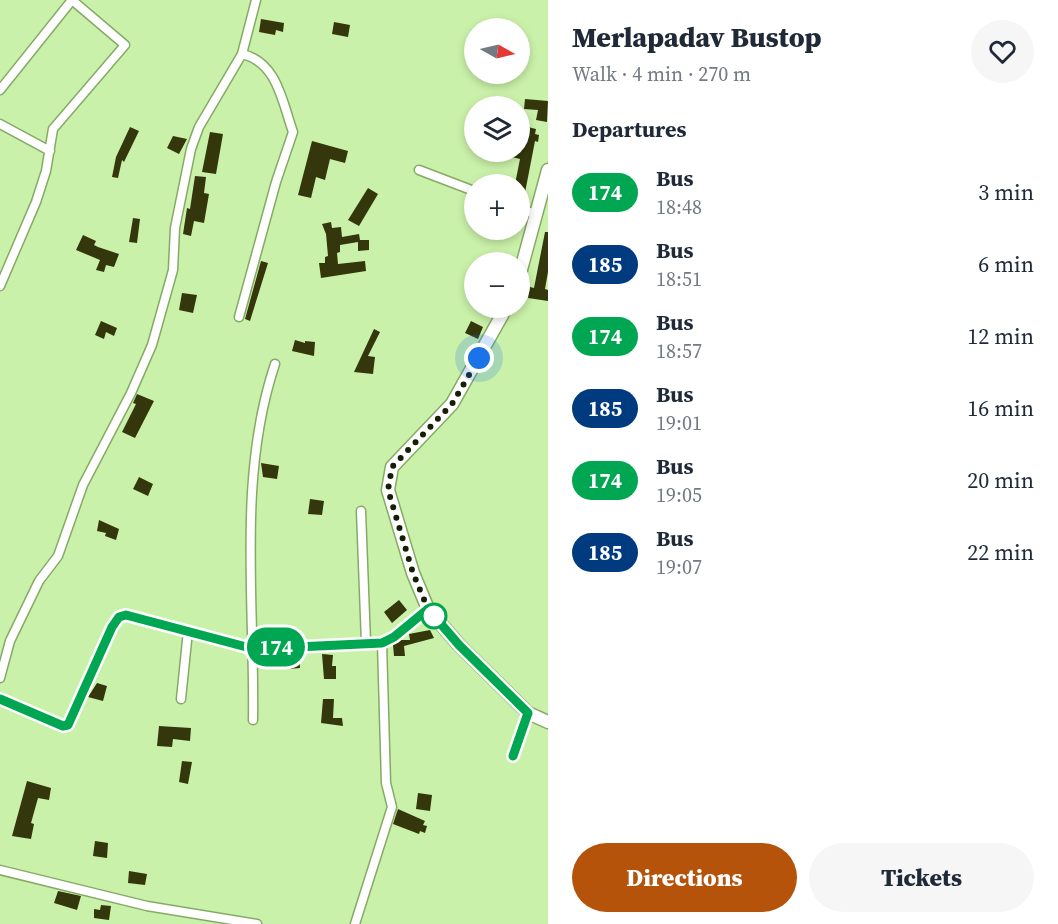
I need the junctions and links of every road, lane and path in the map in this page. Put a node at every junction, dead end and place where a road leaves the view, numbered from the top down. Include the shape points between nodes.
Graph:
1 (256, 0) edge
2 (242, 54) junction
3 (0, 90) edge
4 (0, 124) edge
5 (50, 152) junction
6 (419, 170) dead end
7 (548, 170) edge
8 (464, 187) edge
9 (530, 212) edge
10 (535, 214) junction
11 (525, 252) edge
12 (0, 286) edge
13 (238, 317) dead end
14 (500, 318) edge
15 (275, 364) dead end
16 (362, 512) dead end
17 (428, 609) junction
18 (188, 631) junction
19 (366, 643) junction
20 (382, 643) junction
21 (254, 649) junction
22 (0, 678) edge
23 (0, 699) edge
24 (181, 699) dead end
25 (528, 713) junction
26 (253, 720) dead end
27 (548, 722) edge
28 (513, 756) dead end
29 (1, 870) edge
30 (0, 880) edge
31 (257, 924) edge
32 (355, 924) edge

1 - 2 street
2 - 13 street via 266,64 293,132
2 - 22 street via 199,127 191,149 175,228 173,270 152,345 83,485 58,556 39,581 10,641
3 - 5 street via 72,0 125,45 53,129
4 - 5 street
5 - 12 street via 36,202
6 - 8 street
7 - 10 main road
9 - 10 street
10 - 11 main road
14 - 17 main road via 452,404 392,467 388,490
15 - 21 street via 267,388 250,490
16 - 19 street
17 - 20 street
17 - 25 main road
18 - 21 street
18 - 23 street via 136,617 119,617 68,725
18 - 24 street
19 - 20 street
19 - 21 street
20 - 32 street via 386,783 392,807
21 - 26 street
25 - 27 main road
25 - 28 street
29 - 30 street
29 - 31 street via 147,906

